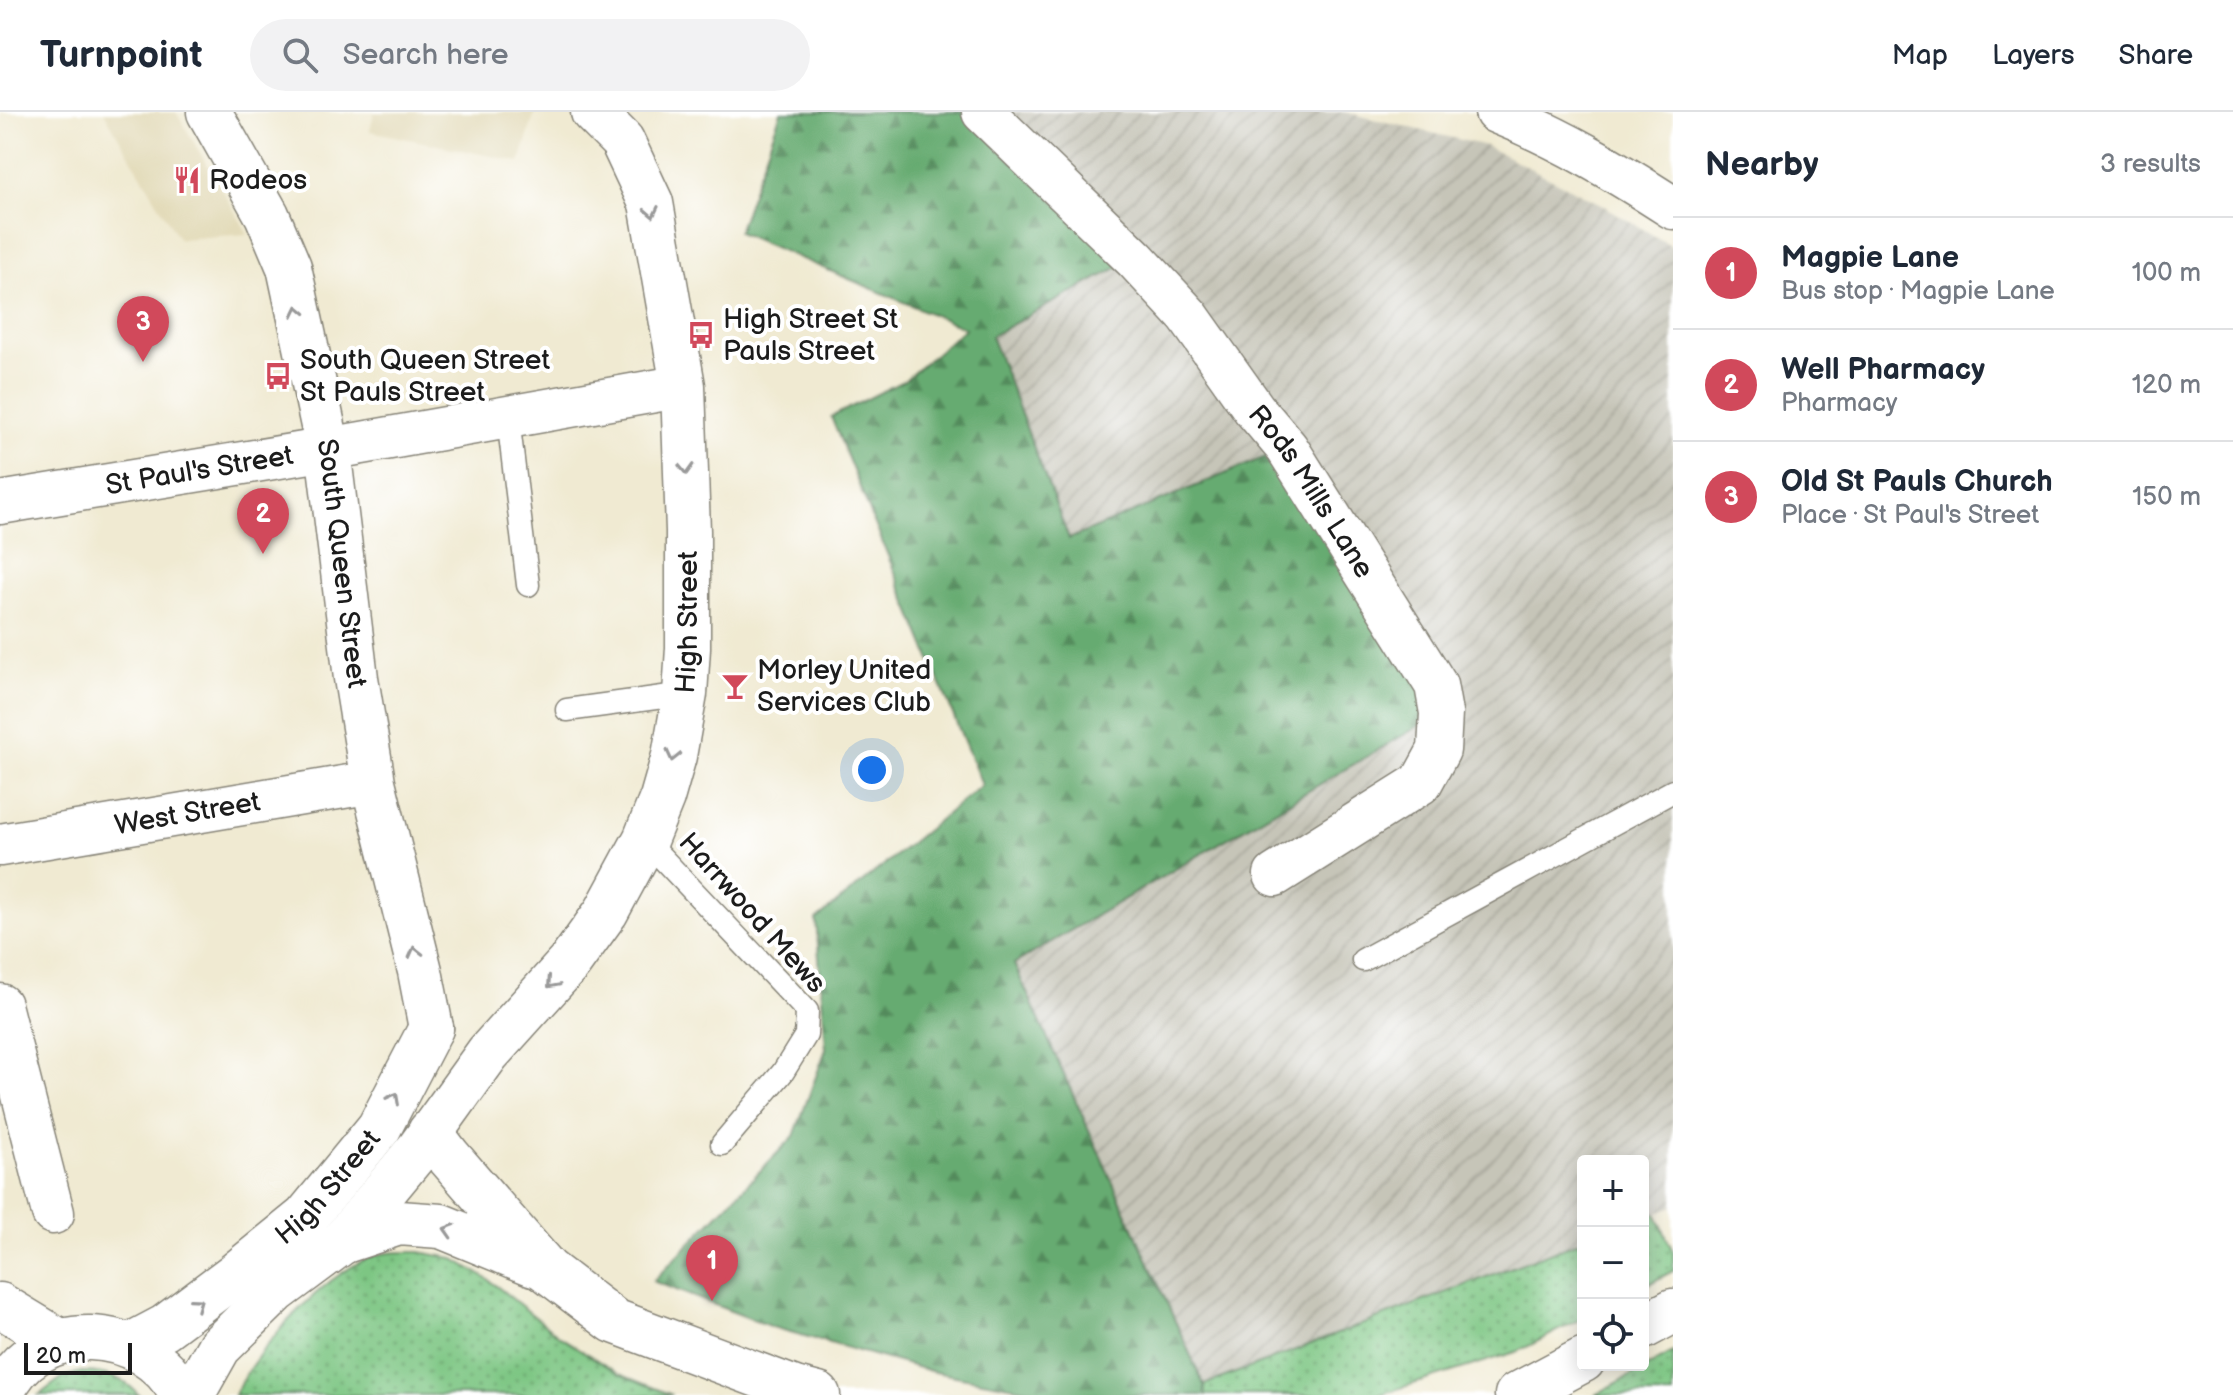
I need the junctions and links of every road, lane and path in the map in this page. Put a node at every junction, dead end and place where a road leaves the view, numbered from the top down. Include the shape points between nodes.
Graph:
1 (209, 112) edge
2 (983, 112) edge
3 (1496, 112) edge
4 (615, 122) edge
5 (1673, 208) edge
6 (683, 386) junction
7 (508, 418) junction
8 (328, 449) junction
9 (0, 503) edge
10 (528, 585) dead end
11 (685, 694) junction
12 (567, 710) dead end
13 (373, 782) junction
14 (1673, 791) edge
15 (645, 840) junction
16 (0, 845) edge
17 (1275, 875) dead end
18 (1363, 960) dead end
19 (0, 1005) edge
20 (431, 1028) junction
21 (488, 1053) junction
22 (722, 1144) dead end
23 (432, 1146) junction
24 (53, 1213) dead end
25 (306, 1217) junction
26 (342, 1242) junction
27 (547, 1270) junction
28 (0, 1305) edge
29 (1673, 1311) edge
30 (1649, 1324) edge
31 (61, 1342) junction
32 (131, 1345) junction
33 (1577, 1363) edge
34 (802, 1393) edge
35 (1, 1395) edge
36 (182, 1395) edge
37 (192, 1395) edge
38 (1517, 1395) edge

8 -> 1 street, South Queen Street via 289,267 267,215
2 - 17 street, Rods Mills Lane via 1188,316 1287,448 1436,685 1439,750 1421,783
3 - 5 street via 1614,170
4 -> 6 street, High Street via 651,203
6 - 7 street, St Paul's Street
6 -> 11 street, High Street via 688,531
7 - 8 street, St Paul's Street
7 - 10 lane
8 - 9 street, St Paul's Street
8 - 13 street, South Queen Street
11 - 12 lane
11 -> 15 street, High Street via 674,756
13 - 16 street, West Street
20 -> 13 street, South Queen Street
14 - 18 lane
15 -> 21 street, High Street via 606,912 570,962
15 - 22 lane, Harrwood Mews via 807,1011 806,1035 783,1072
19 - 24 street
20 - 21 street
25 -> 20 street, High Street via 379,1128
21 - 23 street, High Street
23 - 25 street via 377,1160
23 - 26 street, High Street
23 - 27 street
32 -> 25 street, High Street via 165,1327
27 -> 26 street via 441,1226 399,1223
26 - 37 street, High Street via 276,1291 219,1347
27 - 34 street via 614,1321
28 - 31 street
29 - 30 street
31 - 32 street via 87,1337
31 - 35 street via 34,1355 12,1375
32 - 36 street via 159,1362
33 - 38 street

